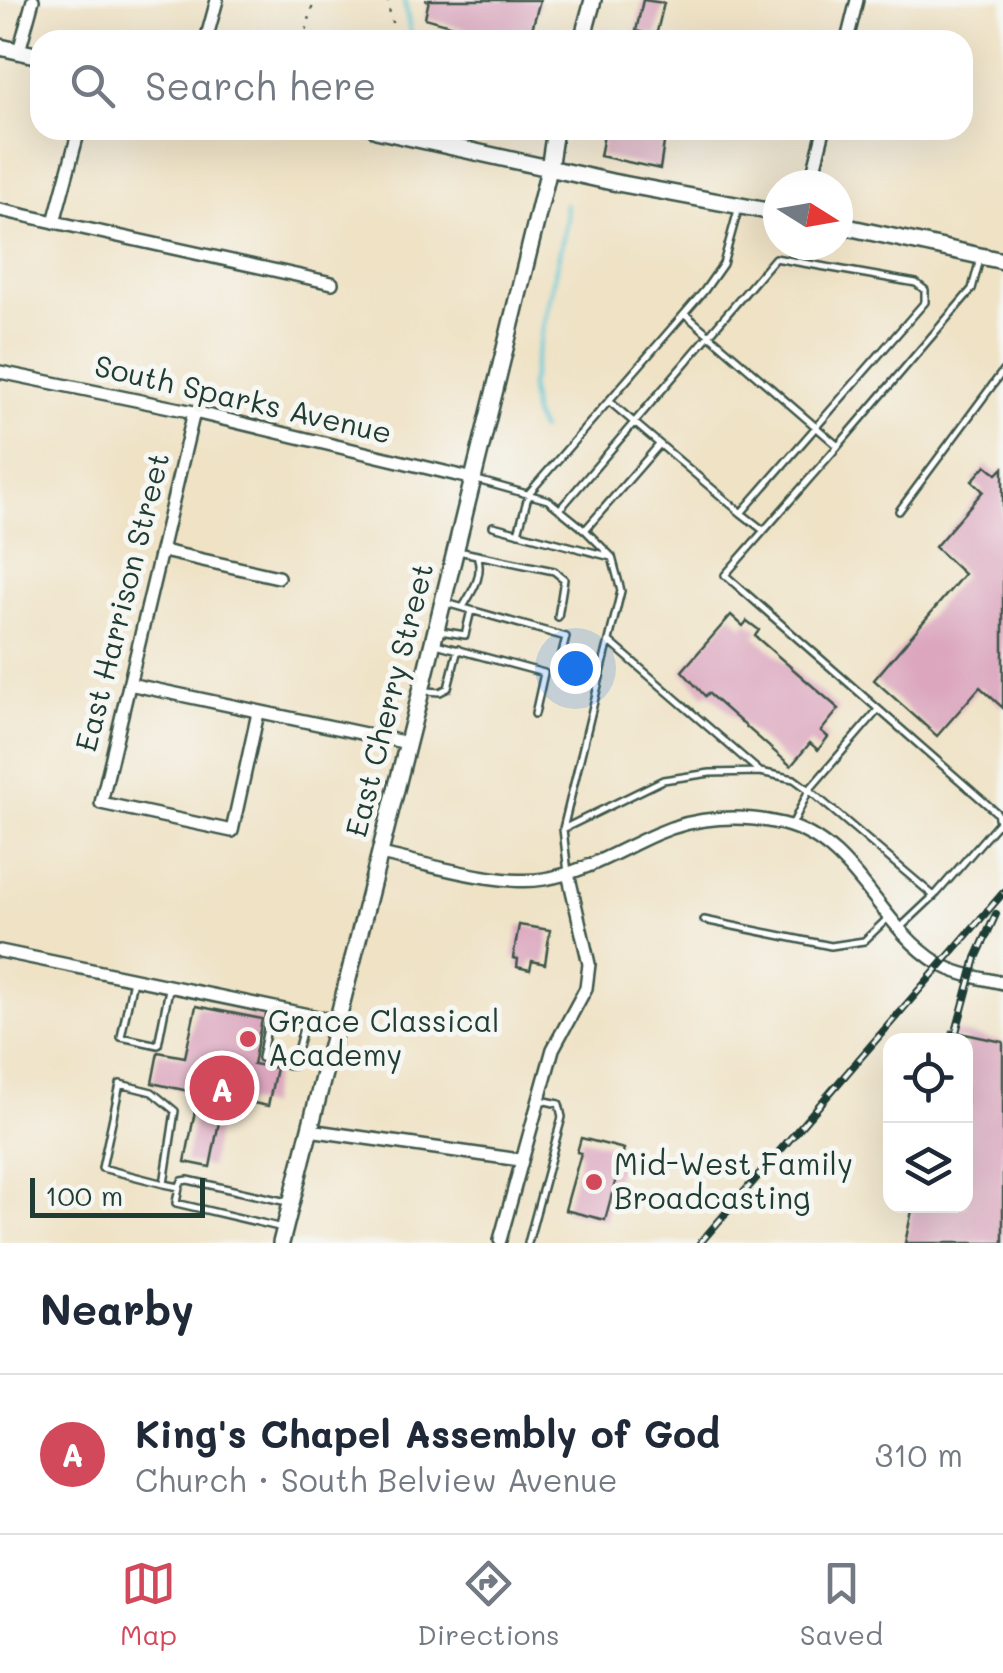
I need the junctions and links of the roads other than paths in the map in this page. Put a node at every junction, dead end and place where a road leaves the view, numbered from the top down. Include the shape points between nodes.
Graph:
1 (32, 0) edge
2 (217, 0) edge
3 (593, 0) edge
4 (857, 0) edge
5 (209, 30) edge
6 (585, 30) edge
7 (850, 30) edge
8 (0, 47) edge
9 (19, 51) junction
10 (30, 54) edge
11 (76, 140) edge
12 (450, 140) edge
13 (553, 140) edge
14 (561, 140) edge
15 (821, 140) edge
16 (548, 169) junction
17 (814, 170) edge
18 (740, 206) junction
19 (0, 210) edge
20 (763, 210) edge
21 (54, 222) junction
22 (853, 228) edge
23 (980, 256) junction
24 (1003, 261) edge
25 (332, 282) dead end
26 (684, 314) junction
27 (708, 335) junction
28 (0, 372) edge
29 (1003, 372) edge
30 (609, 401) junction
31 (194, 412) junction
32 (634, 423) junction
33 (815, 428) junction
34 (658, 445) junction
35 (838, 446) junction
36 (474, 479) junction
37 (529, 493) junction
38 (560, 510) junction
39 (899, 511) dead end
40 (741, 513) junction
41 (493, 526) dead end
42 (586, 530) junction
43 (763, 530) junction
44 (518, 532) junction
45 (164, 551) junction
46 (456, 551) junction
47 (478, 555) junction
48 (612, 558) junction
49 (278, 577) dead end
50 (443, 602) junction
51 (467, 609) junction
52 (558, 617) dead end
53 (434, 637) junction
54 (610, 642) junction
55 (458, 649) junction
56 (560, 660) dead end
57 (128, 684) junction
58 (421, 691) junction
59 (877, 710) junction
60 (258, 714) junction
61 (535, 714) dead end
62 (408, 744) junction
63 (760, 772) junction
64 (809, 790) junction
65 (790, 827) junction
66 (564, 829) junction
67 (380, 854) junction
68 (568, 873) junction
69 (934, 896) junction
70 (888, 918) junction
71 (704, 920) dead end
72 (899, 929) junction
73 (0, 951) edge
74 (1003, 983) edge
75 (132, 984) junction
76 (170, 986) junction
77 (272, 1007) junction
78 (307, 1014) junction
79 (336, 1020) junction
80 (538, 1099) junction
81 (310, 1130) junction
82 (520, 1160) junction
83 (164, 1184) junction
84 (179, 1187) junction
85 (291, 1202) junction
86 (282, 1236) edge
87 (500, 1240) dead end
88 (528, 1243) edge

1 - 9 street
2 - 5 street
3 - 6 street
4 - 7 street
8 - 9 street
9 - 10 street
11 - 21 street
12 - 16 street
13 - 16 street, East Cherry Street
14 - 16 street, East Cherry Street
15 - 17 street
16 - 18 street
16 - 36 street, East Cherry Street
18 - 20 street
18 - 26 lane via 723,264
19 - 21 street
21 - 25 street
22 - 23 street
23 - 24 street
23 - 35 lane via 972,290
26 - 27 lane
26 - 30 lane
27 - 32 lane
27 - 33 lane
27 - 33 lane via 775,258 925,290 926,302
28 - 31 street, South Sparks Avenue
29 - 39 lane
30 - 32 lane
30 - 37 lane
31 - 36 street, South Sparks Avenue
31 - 45 street, East Harrison Street
32 - 34 lane
32 - 38 lane
33 - 35 lane
33 - 40 lane
34 - 40 lane
34 - 42 lane
35 - 43 lane
36 - 37 lane
36 - 46 street, East Cherry Street
37 - 38 lane
37 - 44 lane
38 - 42 lane
40 - 43 lane
41 - 44 lane
42 - 48 lane
43 - 59 lane via 725,575
44 - 48 lane
45 - 49 street
45 - 57 street, East Harrison Street
46 - 47 lane
46 - 50 street, East Cherry Street
47 - 51 lane
47 - 52 lane via 554,571 564,579
48 - 54 lane via 621,591
50 - 51 lane
50 - 53 street, East Cherry Street
51 - 53 lane via 465,636
51 - 56 lane via 566,637
53 - 55 lane
53 - 58 street, East Cherry Street
54 - 63 lane
54 - 66 lane
55 - 58 lane via 448,688
55 - 61 lane via 544,673
57 - 60 street
57 - 60 street, East Harrison Street via 101,803 232,831
58 - 62 street, East Cherry Street
59 - 64 lane
59 - 69 lane via 997,813 999,822
60 - 62 street
62 - 67 street, East Cherry Street
63 - 64 lane via 794,779
63 - 66 lane via 662,780
64 - 65 lane
64 - 69 lane
65 - 68 street via 751,818 705,819
65 - 70 street via 820,839 849,864
66 - 68 lane
67 - 68 street via 509,880
67 - 79 street, East Cherry Street
68 - 80 street via 589,964 586,988 552,1049
69 - 72 lane
70 - 71 lane via 864,941 831,946
70 - 72 street
72 - 74 street via 940,965
73 - 75 street
75 - 76 street
75 - 76 lane via 120,1037 158,1045
76 - 77 street
77 - 78 street
77 - 78 lane via 261,1058 293,1066
78 - 79 street
79 - 81 street, East Cherry Street
80 - 82 street
80 - 88 lane via 559,1104 562,1117
81 - 82 street
81 - 85 street, East Cherry Street
82 - 87 street
83 - 83 lane via 175,1112 152,1092 120,1084 102,1168
83 - 84 lane
84 - 85 lane via 188,1180
84 - 86 lane via 176,1203
85 - 86 street, East Cherry Street

